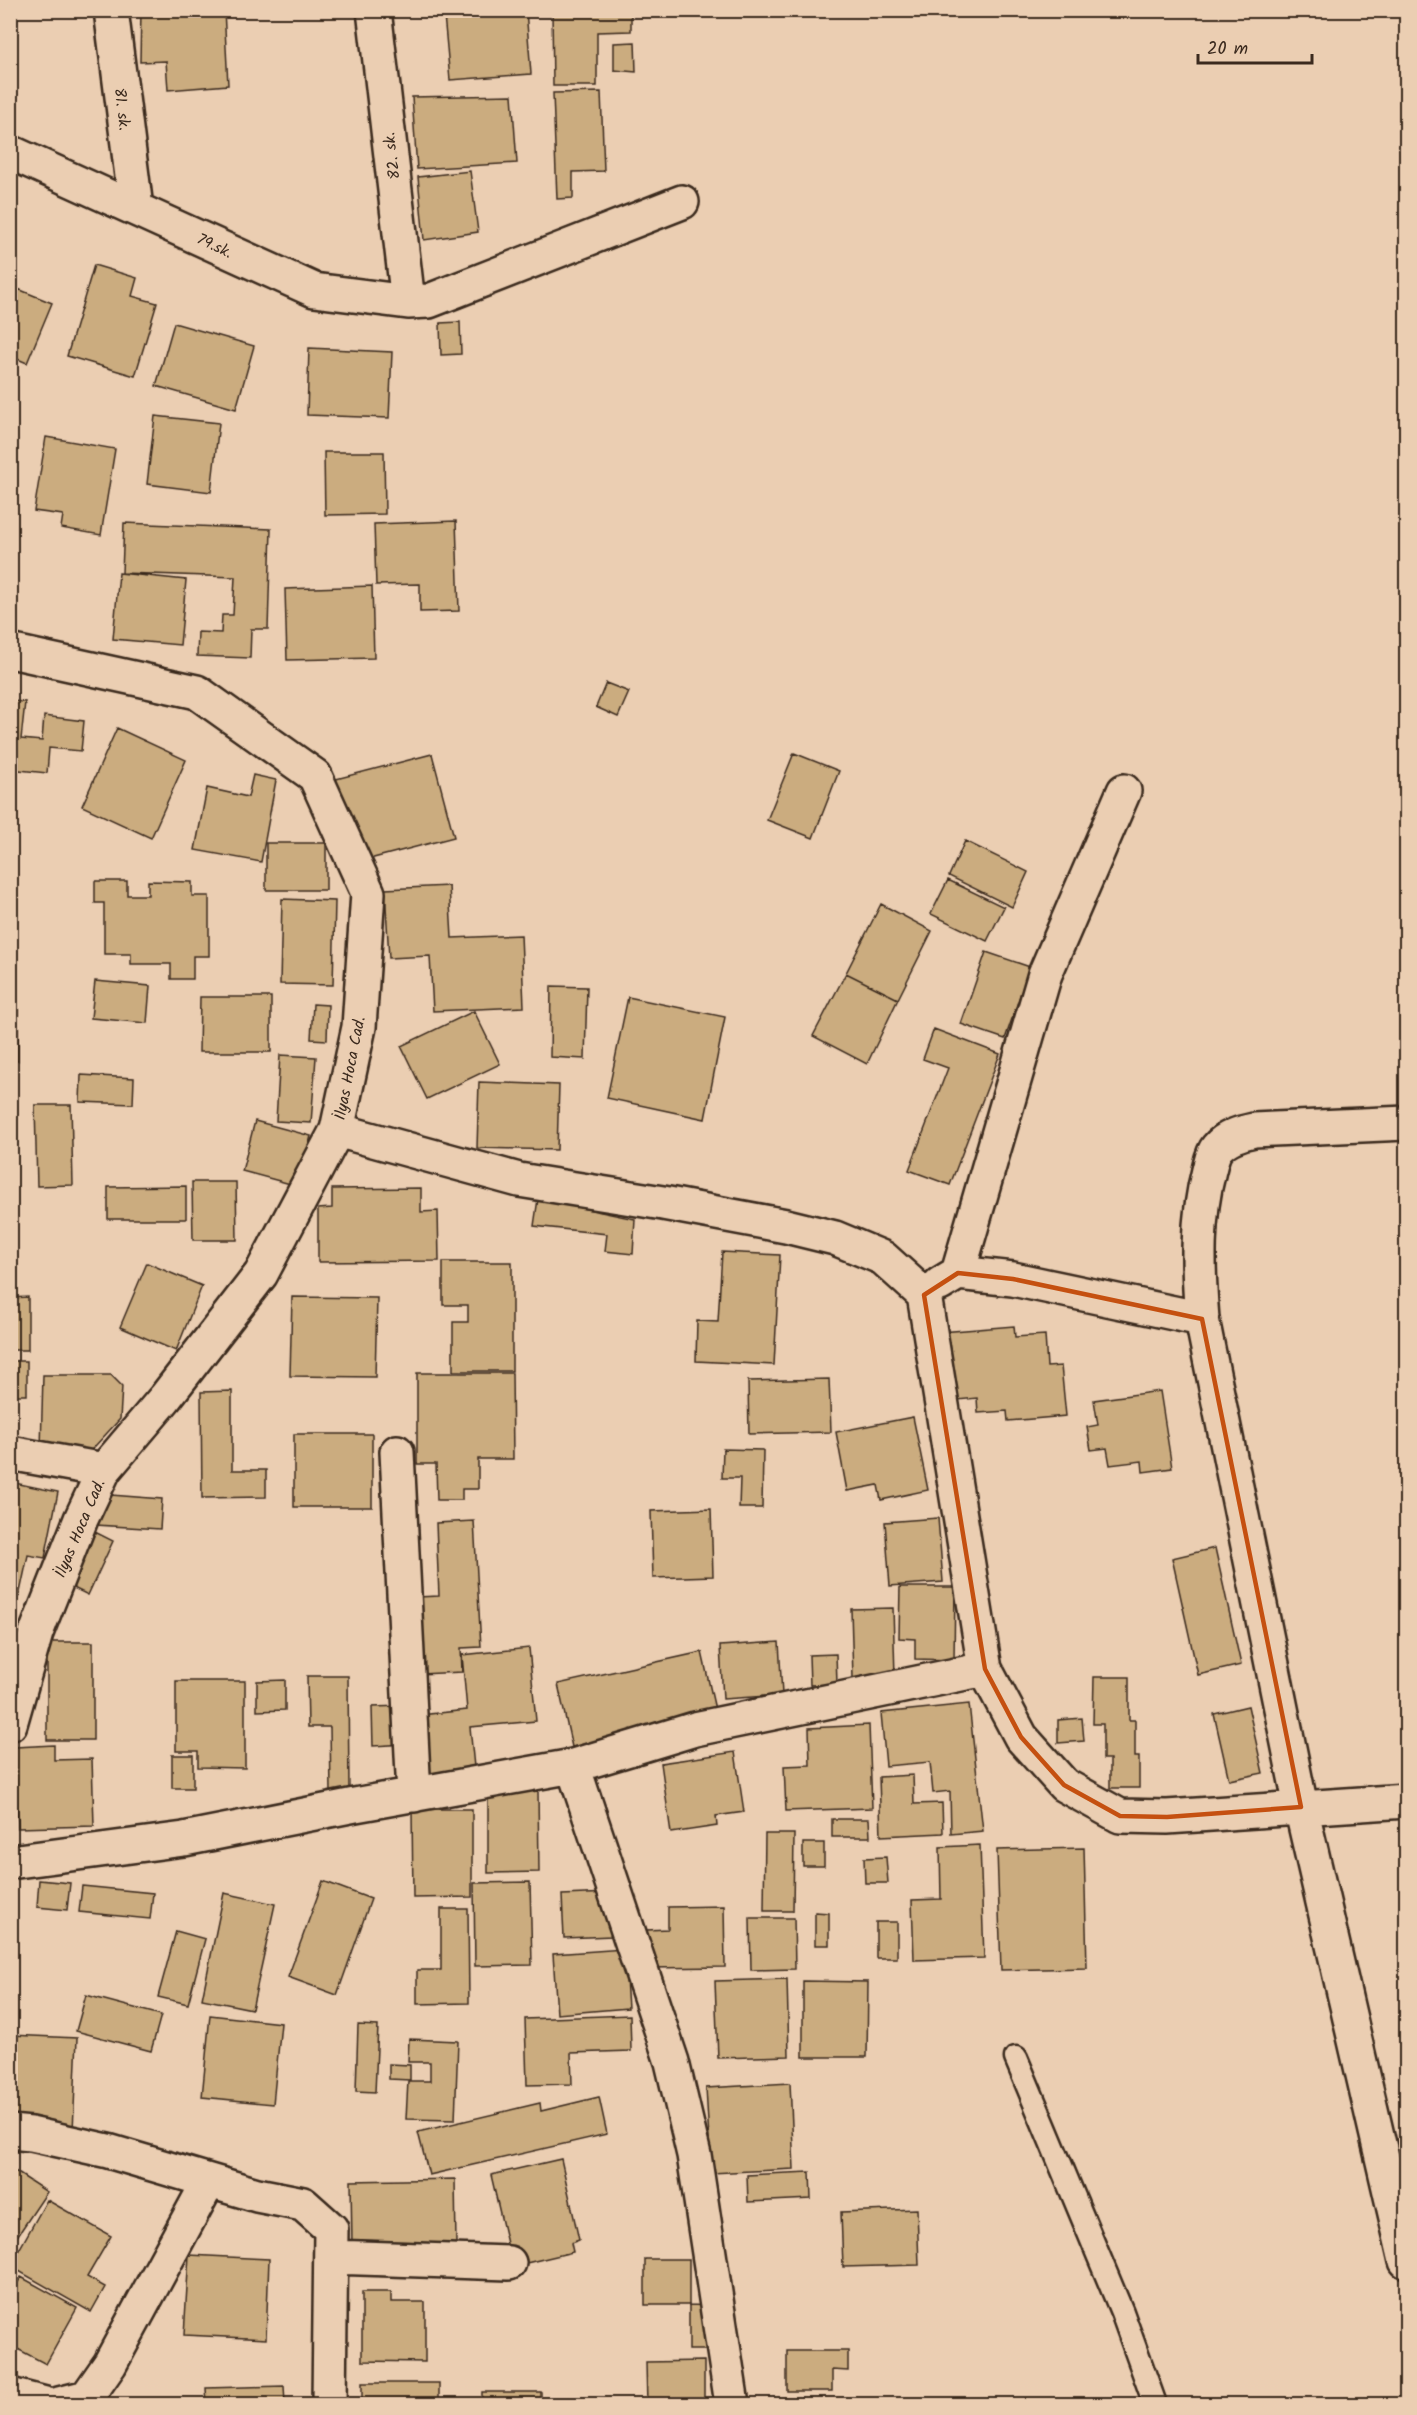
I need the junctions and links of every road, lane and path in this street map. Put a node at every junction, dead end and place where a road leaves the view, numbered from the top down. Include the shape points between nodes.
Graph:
1 (111, 10) edge
2 (374, 10) edge
3 (10, 152) edge
4 (682, 202) dead end
5 (136, 208) junction
6 (418, 301) junction
7 (10, 651) edge
8 (1124, 791) dead end
9 (1407, 1123) edge
10 (337, 1130) junction
11 (958, 1273) junction
12 (924, 1295) junction
13 (1202, 1319) junction
14 (397, 1452) dead end
15 (10, 1453) edge
16 (104, 1470) junction
17 (985, 1668) junction
18 (10, 1724) edge
19 (573, 1766) junction
20 (414, 1795) junction
21 (1407, 1801) edge
22 (1301, 1807) junction
23 (10, 1862) edge
24 (1016, 2058) dead end
25 (10, 2132) edge
26 (209, 2181) junction
27 (331, 2258) junction
28 (1407, 2261) edge
29 (509, 2263) dead end
30 (10, 2395) edge
31 (45, 2404) edge
32 (59, 2404) edge
33 (329, 2404) edge
34 (732, 2404) edge
35 (1155, 2404) edge

1 - 5 street, 81. sk.
2 - 6 street, 82. sk.
3 - 5 street, 79.sk.
4 - 6 street
5 - 6 street, 79.sk. via 314,290
7 - 10 street, İlyas Hoca Cad. via 197,692 315,776 368,893 359,1027
8 - 11 street via 1045,974
9 - 13 street via 1254,1130 1224,1141 1215,1150 1200,1222
10 - 12 street via 519,1180 663,1203 835,1238 883,1258
10 - 16 street, İlyas Hoca Cad. via 261,1274
11 - 12 street
11 - 13 street via 1013,1279
12 - 17 street
13 - 22 street
14 - 20 street
15 - 16 street
16 - 18 street, İlyas Hoca Cad. via 36,1633
17 - 19 street via 695,1729
17 - 22 street via 1022,1737 1064,1785 1120,1816 1167,1817
19 - 20 street
19 - 34 street via 672,2062 694,2155
20 - 23 street via 184,1839
21 - 22 street
22 - 28 street
24 - 35 lane via 1122,2312
25 - 26 street via 108,2151
26 - 27 street via 303,2204 331,2229
26 - 32 street via 110,2364 87,2397
27 - 29 street
27 - 33 street
30 - 31 street

